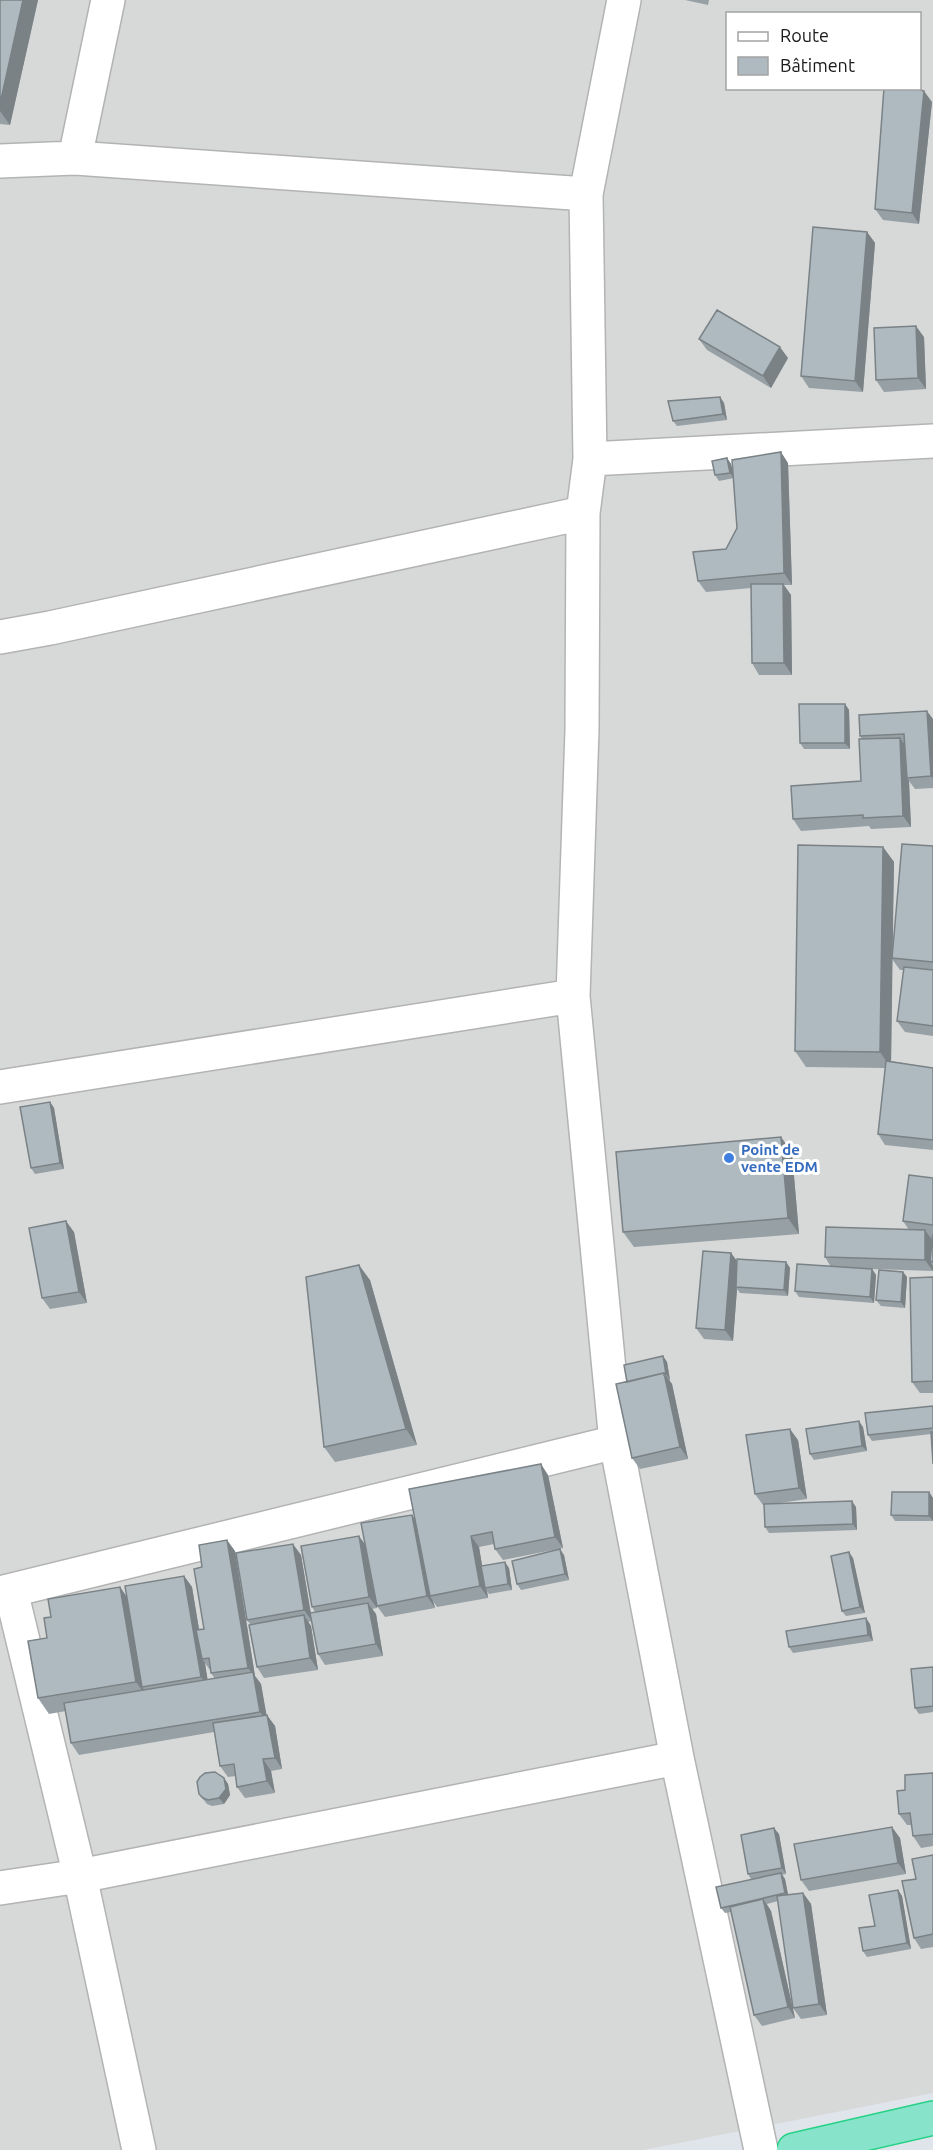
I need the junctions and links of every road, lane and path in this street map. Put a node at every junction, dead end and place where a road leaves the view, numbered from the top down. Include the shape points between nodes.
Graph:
1 (108, 0) edge
2 (624, 0) edge
3 (75, 158) junction
4 (0, 161) edge
5 (586, 194) junction
6 (933, 441) edge
7 (590, 459) junction
8 (583, 513) junction
9 (0, 636) edge
10 (573, 996) junction
11 (0, 1087) edge
12 (616, 1442) junction
13 (5, 1592) edge
14 (677, 1758) junction
15 (80, 1876) junction
16 (0, 1888) edge
17 (933, 2118) edge
18 (139, 2150) edge
19 (762, 2150) edge
20 (794, 2150) edge

1 - 3 street
2 - 5 street
3 - 4 street
3 - 5 street
5 - 7 street
6 - 7 street
7 - 8 street
8 - 9 street via 62,626
8 - 10 street via 582,730
10 - 11 street
10 - 12 street
12 - 13 street
12 - 14 street
13 - 15 street
14 - 15 street
14 - 19 street
15 - 16 street
15 - 18 street
17 - 20 highway

